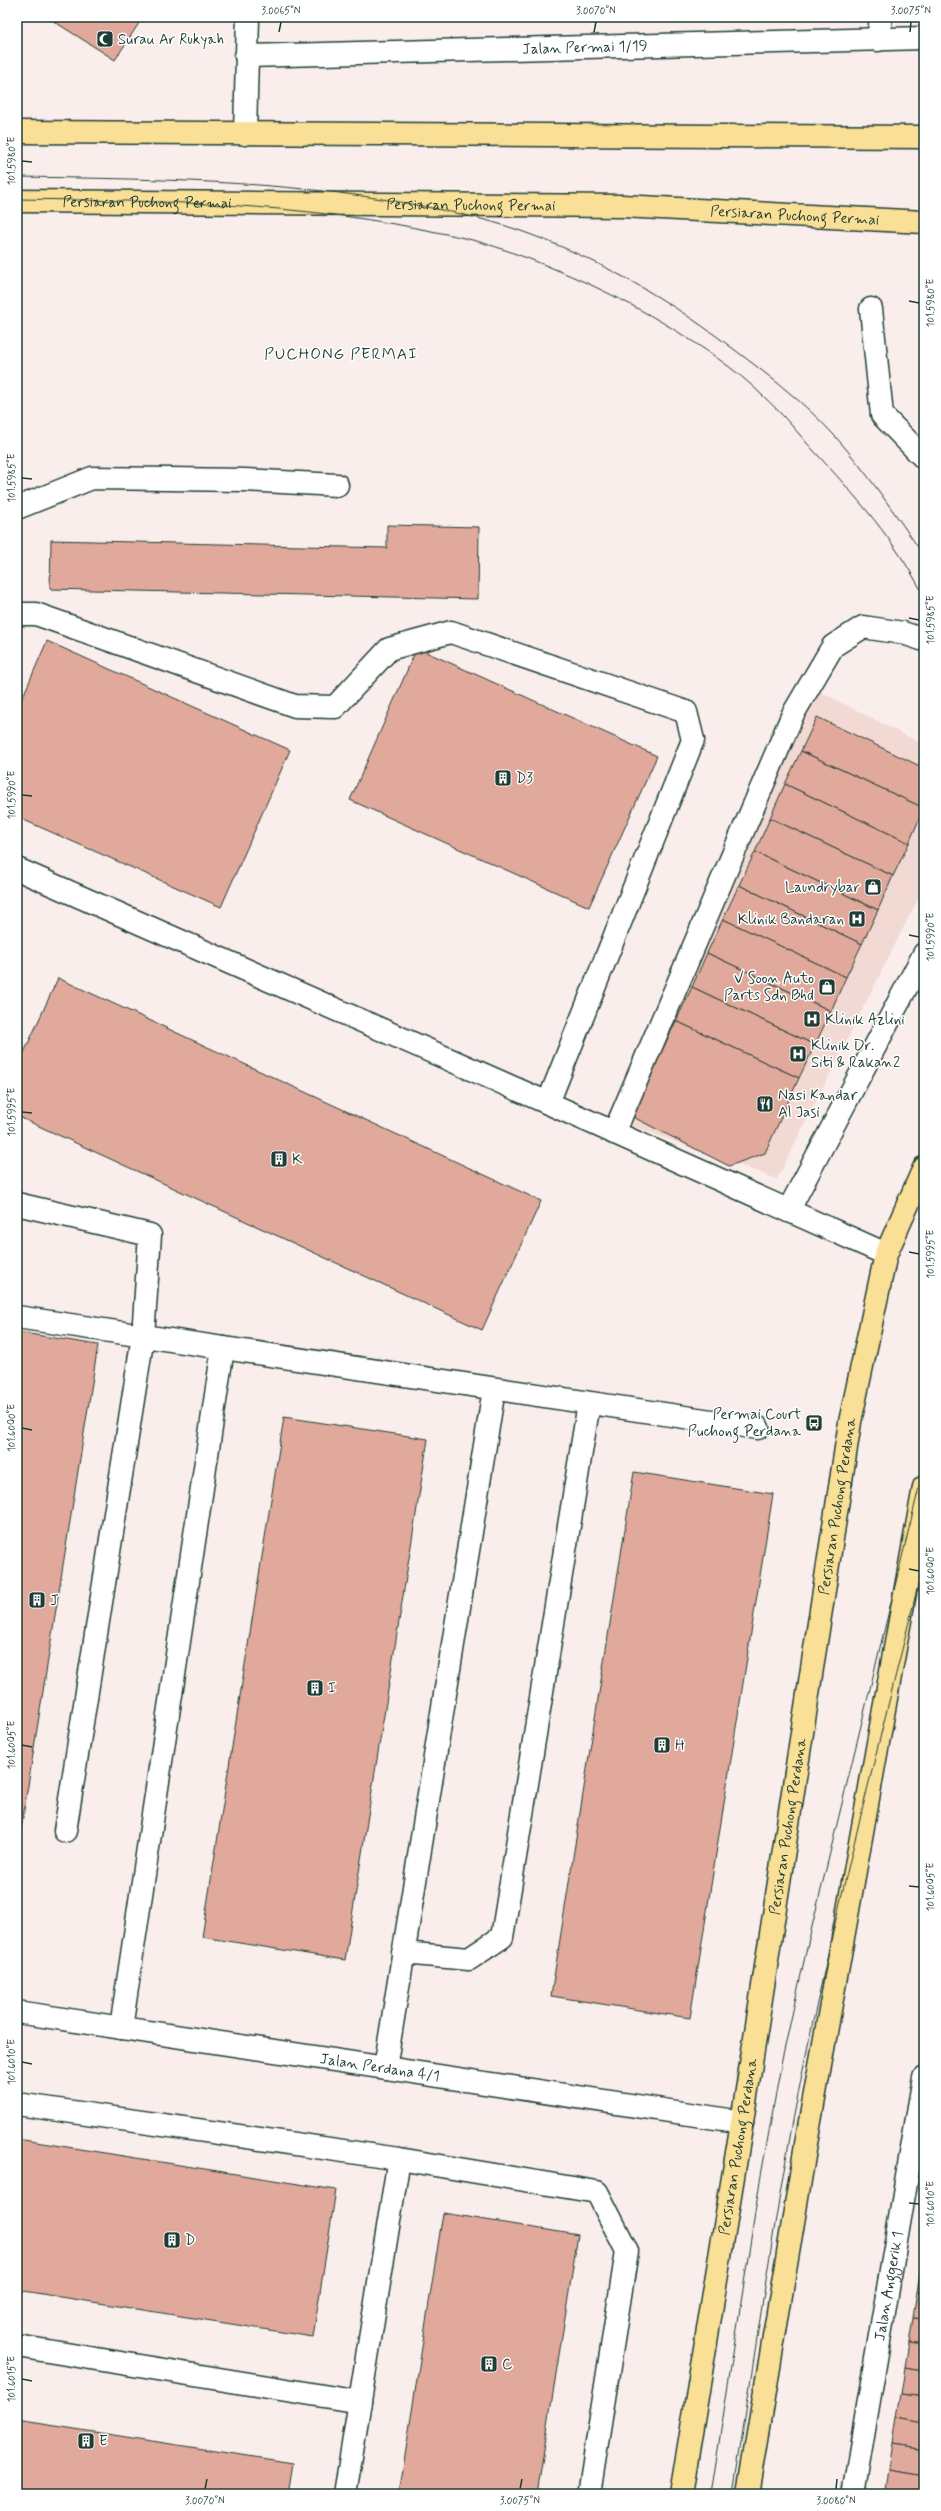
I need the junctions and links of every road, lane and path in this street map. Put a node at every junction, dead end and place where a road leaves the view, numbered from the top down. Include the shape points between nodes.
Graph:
1 (248, 17) edge
2 (881, 17) edge
3 (924, 38) edge
4 (878, 40) junction
5 (246, 56) junction
6 (17, 132) edge
7 (245, 134) junction
8 (924, 137) edge
9 (17, 201) edge
10 (924, 222) edge
11 (871, 309) dead end
12 (924, 458) edge
13 (337, 485) dead end
14 (17, 508) edge
15 (17, 614) edge
16 (924, 640) edge
17 (17, 869) edge
18 (924, 954) edge
19 (548, 1103) junction
20 (614, 1132) junction
21 (924, 1168) edge
22 (17, 1204) edge
23 (788, 1211) junction
24 (886, 1254) junction
25 (17, 1317) edge
26 (143, 1336) junction
27 (223, 1348) junction
28 (494, 1389) junction
29 (589, 1403) junction
30 (758, 1428) dead end
31 (924, 1487) edge
32 (65, 1831) dead end
33 (403, 1953) junction
34 (17, 2012) edge
35 (121, 2028) junction
36 (385, 2068) junction
37 (924, 2077) edge
38 (17, 2104) edge
39 (742, 2122) junction
40 (399, 2159) junction
41 (17, 2346) edge
42 (360, 2402) junction
43 (345, 2494) edge
44 (589, 2494) edge
45 (681, 2494) edge
46 (748, 2494) edge
47 (853, 2494) edge

1 - 5 street
2 - 4 street
3 - 4 street, Jalan Permai 1/19
4 - 5 street, Jalan Permai 1/19
5 - 7 street
6 - 7 main road
7 - 8 main road
9 - 10 main road, Persiaran Puchong Permai via 622,206
11 - 12 street via 882,415
13 - 14 street via 245,480 92,478
15 - 19 street via 36,614 295,706 336,707 389,649 451,632 686,712 694,740
16 - 20 street via 903,633 863,627 833,646 793,714
17 - 19 street
18 - 23 street
19 - 20 street
20 - 23 street
21 - 24 main road, Persiaran Puchong Perdana
22 - 26 street via 150,1234
23 - 24 street
24 - 39 main road, Persiaran Puchong Perdana via 850,1422
25 - 26 street
26 - 27 street
26 - 32 street
27 - 28 street
27 - 35 street
28 - 29 street
28 - 33 street
29 - 30 street
29 - 33 street via 502,1937 469,1959
31 - 46 main road via 807,2138
33 - 36 street
34 - 35 street, Jalan Perdana 4/1
35 - 36 street, Jalan Perdana 4/1
36 - 39 street, Jalan Perdana 4/1
37 - 47 street, Jalan Anggerik 1
38 - 40 street
39 - 45 main road, Persiaran Puchong Perdana
40 - 42 street
40 - 44 street via 596,2192 628,2251
41 - 42 street
42 - 43 street

